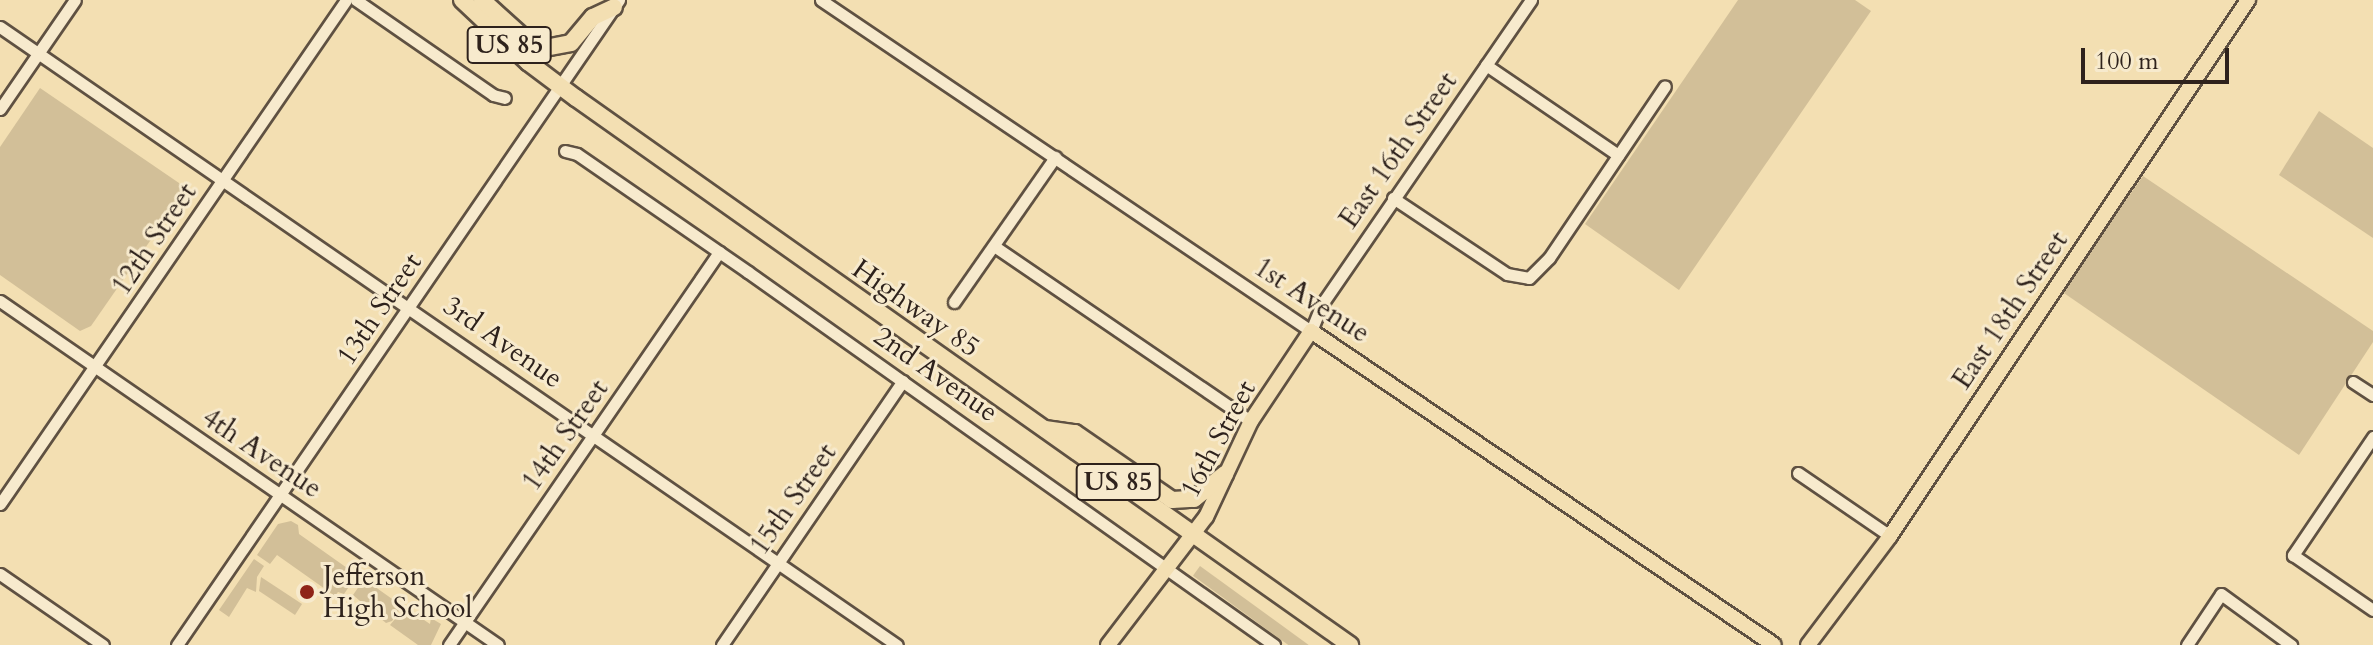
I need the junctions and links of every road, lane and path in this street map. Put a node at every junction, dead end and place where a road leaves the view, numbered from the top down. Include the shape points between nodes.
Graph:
1 (75, 0) edge
2 (346, 0) edge
3 (356, 0) edge
4 (462, 0) edge
5 (482, 0) edge
6 (821, 0) edge
7 (1531, 0) edge
8 (2248, 0) edge
9 (617, 4) edge
10 (0, 27) edge
11 (39, 54) junction
12 (1486, 65) junction
13 (560, 86) junction
14 (1665, 86) dead end
15 (505, 98) dead end
16 (0, 109) edge
17 (565, 151) dead end
18 (1618, 155) junction
19 (1055, 157) junction
20 (224, 178) junction
21 (1393, 198) junction
22 (994, 246) junction
23 (719, 252) junction
24 (0, 301) edge
25 (954, 302) dead end
26 (409, 307) junction
27 (1311, 331) junction
28 (94, 367) junction
29 (903, 381) junction
30 (2353, 382) dead end
31 (2373, 395) edge
32 (1251, 421) junction
33 (1044, 429) junction
34 (594, 435) junction
35 (2373, 437) edge
36 (1798, 473) dead end
37 (1225, 474) junction
38 (280, 495) junction
39 (0, 504) edge
40 (1194, 535) junction
41 (1890, 536) junction
42 (778, 563) junction
43 (1169, 568) junction
44 (0, 574) edge
45 (2373, 610) edge
46 (465, 622) junction
47 (103, 645) edge
48 (177, 645) edge
49 (449, 645) edge
50 (498, 645) edge
51 (722, 645) edge
52 (897, 645) edge
53 (1108, 645) edge
54 (1274, 645) edge
55 (1350, 645) edge
56 (1774, 645) edge
57 (1808, 645) edge
58 (2187, 645) edge
59 (2291, 645) edge

1 - 11 street
2 - 20 street, 12th Street
3 - 15 street via 493,95
4 - 13 highway, Highway 85 / US 85
5 - 9 highway via 522,36 545,48 571,43 593,17
6 - 19 street, 1st Avenue
7 - 12 street, East 16th Street
8 - 41 main road, East 18th Street
9 - 13 street, 13th Street
10 - 11 street, 3rd Avenue
11 - 16 street
11 - 20 street, 3rd Avenue
12 - 18 street
12 - 21 street, East 16th Street
13 - 26 street, 13th Street
13 - 33 highway, Highway 85 / US 85
14 - 18 street
17 - 23 street, 2nd Avenue via 577,154
18 - 21 street via 1541,269 1529,278 1507,274
19 - 22 street
19 - 27 street, 1st Avenue
20 - 26 street, 3rd Avenue
20 - 28 street, 12th Street
21 - 27 street, East 16th Street via 1322,304
22 - 25 street
22 - 32 street
23 - 29 street, 2nd Avenue
23 - 34 street, 14th Street
24 - 28 street, 4th Avenue
26 - 34 street, 3rd Avenue
26 - 38 street, 13th Street
27 - 32 main road, 16th Street
27 - 56 main road, 1st Avenue
28 - 38 street, 4th Avenue
28 - 39 street, 12th Street
29 - 42 street, 15th Street
29 - 43 street, 2nd Avenue
30 - 31 street
32 - 37 main road, 16th Street
33 - 37 highway via 1075,433 1172,500 1194,499
33 - 40 highway, Highway 85 / US 85
34 - 42 street, 3rd Avenue
34 - 46 street, 14th Street
35 - 45 street via 2293,555
36 - 41 street
37 - 40 main road, 16th Street
38 - 46 street, 4th Avenue
38 - 48 street, 13th Street
40 - 43 main road, 16th Street
40 - 55 highway, Highway 85 / US 85
41 - 57 main road, East 18th Street
42 - 51 street, 15th Street
42 - 52 street, 3rd Avenue
43 - 53 main road, 16th Street
43 - 54 street, 2nd Avenue
44 - 47 street
46 - 49 street, 14th Street
46 - 50 street, 4th Avenue
58 - 59 street via 2221,594

